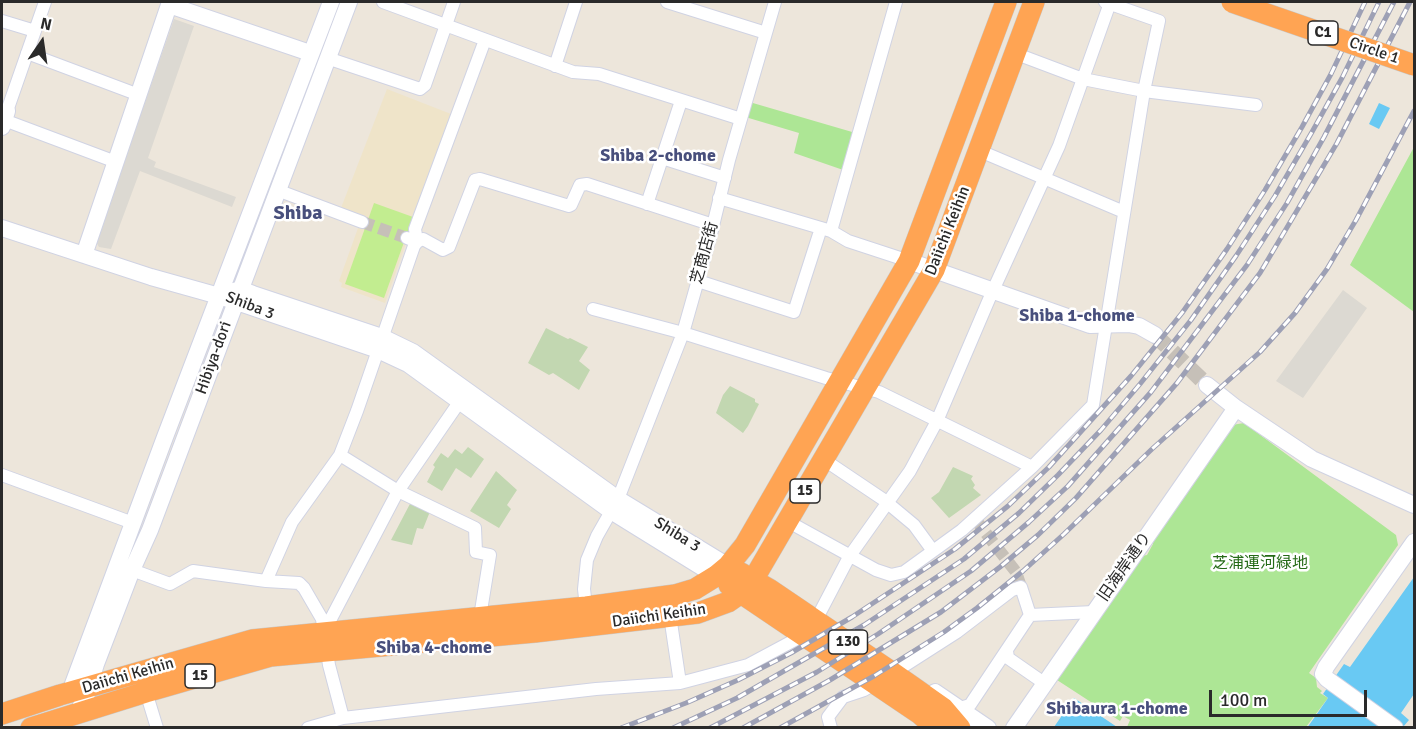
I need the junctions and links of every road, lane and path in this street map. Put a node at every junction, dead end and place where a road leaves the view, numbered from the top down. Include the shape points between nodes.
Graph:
1 (45, 2) edge
2 (331, 2) edge
3 (349, 2) edge
4 (383, 2) edge
5 (454, 2) edge
6 (576, 2) edge
7 (667, 2) edge
8 (775, 2) edge
9 (896, 2) edge
10 (1006, 2) edge
11 (1034, 2) edge
12 (1107, 2) edge
13 (1232, 2) edge
14 (1269, 2) edge
15 (164, 3) edge
16 (2, 21) edge
17 (446, 26) junction
18 (34, 32) junction
19 (766, 33) junction
20 (485, 40) junction
21 (1414, 51) edge
22 (27, 53) junction
23 (310, 53) junction
24 (1014, 53) junction
25 (327, 58) junction
26 (1414, 65) edge
27 (555, 66) junction
28 (1083, 79) junction
29 (1144, 91) junction
30 (139, 95) junction
31 (681, 100) junction
32 (1256, 105) dead end
33 (741, 119) junction
34 (4, 120) edge
35 (980, 150) junction
36 (662, 158) junction
37 (116, 162) junction
38 (725, 178) junction
39 (1045, 178) junction
40 (277, 190) junction
41 (719, 198) junction
42 (647, 204) junction
43 (1125, 212) junction
44 (362, 222) tunnel mouth
45 (712, 225) junction
46 (2, 228) edge
47 (826, 229) junction
48 (412, 240) junction
49 (84, 255) junction
50 (909, 261) junction
51 (934, 270) junction
52 (698, 281) junction
53 (993, 291) junction
54 (231, 296) junction
55 (593, 309) dead end
56 (1104, 326) junction
57 (683, 333) junction
58 (1155, 335) tunnel mouth
59 (380, 344) junction
60 (839, 381) junction
61 (1207, 385) tunnel mouth
62 (864, 388) junction
63 (460, 401) junction
64 (1236, 408) junction
65 (937, 421) junction
66 (340, 454) junction
67 (823, 459) junction
68 (1032, 467) junction
69 (2, 476) edge
70 (398, 491) junction
71 (887, 503) junction
72 (615, 505) junction
73 (1414, 505) edge
74 (787, 521) junction
75 (133, 523) junction
76 (1414, 542) edge
77 (933, 552) junction
78 (849, 557) junction
79 (132, 570) junction
80 (722, 571) junction
81 (266, 581) junction
82 (747, 586) junction
83 (586, 607) junction
84 (1094, 612) junction
85 (1030, 615) junction
86 (670, 616) junction
87 (480, 617) junction
88 (810, 628) junction
89 (405, 634) junction
90 (325, 642) junction
91 (1007, 651) junction
92 (884, 678) junction
93 (680, 683) junction
94 (1044, 683) junction
95 (80, 689) junction
96 (146, 692) junction
97 (77, 713) junction
98 (2, 714) edge
99 (343, 718) junction
100 (960, 718) edge
101 (57, 724) edge
102 (31, 728) edge
103 (157, 728) edge
104 (308, 728) edge
105 (831, 728) edge
106 (936, 728) edge
107 (941, 728) edge
108 (988, 728) edge
109 (1014, 728) edge
110 (1395, 728) edge

1 - 18 street
2 - 23 street, Hibiya-dori
3 - 25 street, Hibiya-dori
4 - 17 street
5 - 17 street
6 - 27 street
7 - 19 street
8 - 19 street, 芝商店街
9 - 47 street via 849,172
10 - 50 highway, Daiichi Keihin / 15
11 - 24 highway, Daiichi Keihin / 15
12 - 28 street
12 - 29 street via 1159,21
13 - 26 highway, Circle 1 / C1, bridge
14 - 21 highway, C1
15 - 23 street
15 - 30 street
16 - 18 street
17 - 20 street
17 - 25 street via 425,85 420,89
18 - 22 street
19 - 33 street, 芝商店街
20 - 27 street
20 - 48 street
22 - 30 street
22 - 34 street
23 - 54 street, Hibiya-dori
24 - 28 street
24 - 35 highway, Daiichi Keihin / 15
25 - 40 street, Hibiya-dori
27 - 31 street via 599,74
28 - 29 street
28 - 39 street
29 - 32 street
29 - 43 street
30 - 37 street
31 - 33 street
31 - 36 street
33 - 38 street, 芝商店街
34 - 37 street
35 - 39 street
35 - 51 highway, Daiichi Keihin / 15
36 - 38 street
36 - 42 street
37 - 49 street
38 - 41 street, 芝商店街
39 - 43 street
39 - 53 street
40 - 44 street
40 - 54 street, Hibiya-dori
41 - 45 street, 芝商店街
41 - 47 street
42 - 45 street
42 - 48 street via 583,183 571,205 565,206 477,179 449,247 443,250 423,239
43 - 56 street
45 - 52 street, 芝商店街
46 - 49 street, Shiba 3
47 - 50 street via 848,241
47 - 52 street via 794,312
48 - 59 street
49 - 54 street, Shiba 3 via 150,277
50 - 51 street
50 - 60 highway, Daiichi Keihin / 15
51 - 53 street
51 - 62 highway, Daiichi Keihin / 15
52 - 57 street, 芝商店街
53 - 56 street via 1090,325
53 - 65 street
54 - 59 street, Shiba 3
54 - 75 street, Hibiya-dori
54 - 79 street, Hibiya-dori via 150,530
55 - 57 street
56 - 58 street via 1128,324
56 - 68 street via 1093,405
57 - 60 street
57 - 72 street, 芝商店街
59 - 63 street, Shiba 3
59 - 66 street
59 - 72 street, Shiba 3 via 413,352
60 - 62 street
60 - 80 highway, Daiichi Keihin / 15 via 745,544
61 - 64 street
62 - 65 street
62 - 67 highway, Daiichi Keihin / 15
63 - 70 street
63 - 72 street, Shiba 3
64 - 73 street via 1312,459
64 - 84 street, 旧海岸通り
65 - 68 street
65 - 71 street
66 - 70 street
66 - 81 street via 292,522
67 - 71 street
67 - 74 highway, Daiichi Keihin / 15
68 - 77 street
69 - 75 street
70 - 87 street via 475,528 476,552 489,555
70 - 90 street
71 - 77 street via 914,525
71 - 78 street
72 - 80 street, Shiba 3
72 - 83 street, 芝商店街 via 587,560
74 - 78 street
74 - 82 highway, Daiichi Keihin / 15
75 - 95 street, Hibiya-dori
76 - 110 street via 1323,674
77 - 78 street via 904,572 891,575
78 - 88 street
79 - 81 street via 170,584 193,571
79 - 95 street, Hibiya-dori via 96,664
80 - 82 highway, 130
80 - 83 highway, Daiichi Keihin / 15 via 684,593
81 - 90 street via 291,581 304,588 320,614
82 - 86 highway, Daiichi Keihin / 15 via 715,608
82 - 88 highway, 130
83 - 87 highway, Daiichi Keihin / 15
84 - 85 street
84 - 94 street, 旧海岸通り
85 - 91 street
85 - 92 street via 1021,587 1012,590 957,632
86 - 89 highway, Daiichi Keihin / 15
86 - 93 street
87 - 89 highway, Daiichi Keihin / 15
88 - 92 highway, 130
88 - 93 street via 748,665
89 - 90 highway, Daiichi Keihin / 15
90 - 95 highway, Daiichi Keihin / 15 via 252,640
90 - 96 highway, Daiichi Keihin / 15
90 - 99 street
91 - 94 street via 1008,658
91 - 100 street
92 - 100 highway, 130
92 - 105 street via 843,697 828,717
92 - 106 highway, 130
92 - 107 street via 942,721
93 - 99 street via 596,688
94 - 109 street, 旧海岸通り
95 - 97 street, Hibiya-dori
95 - 98 highway, Daiichi Keihin / 15
96 - 97 highway, Daiichi Keihin / 15
96 - 103 street
97 - 101 highway, Daiichi Keihin / 15
99 - 104 street
100 - 108 street
101 - 102 highway, Daiichi Keihin / 15

